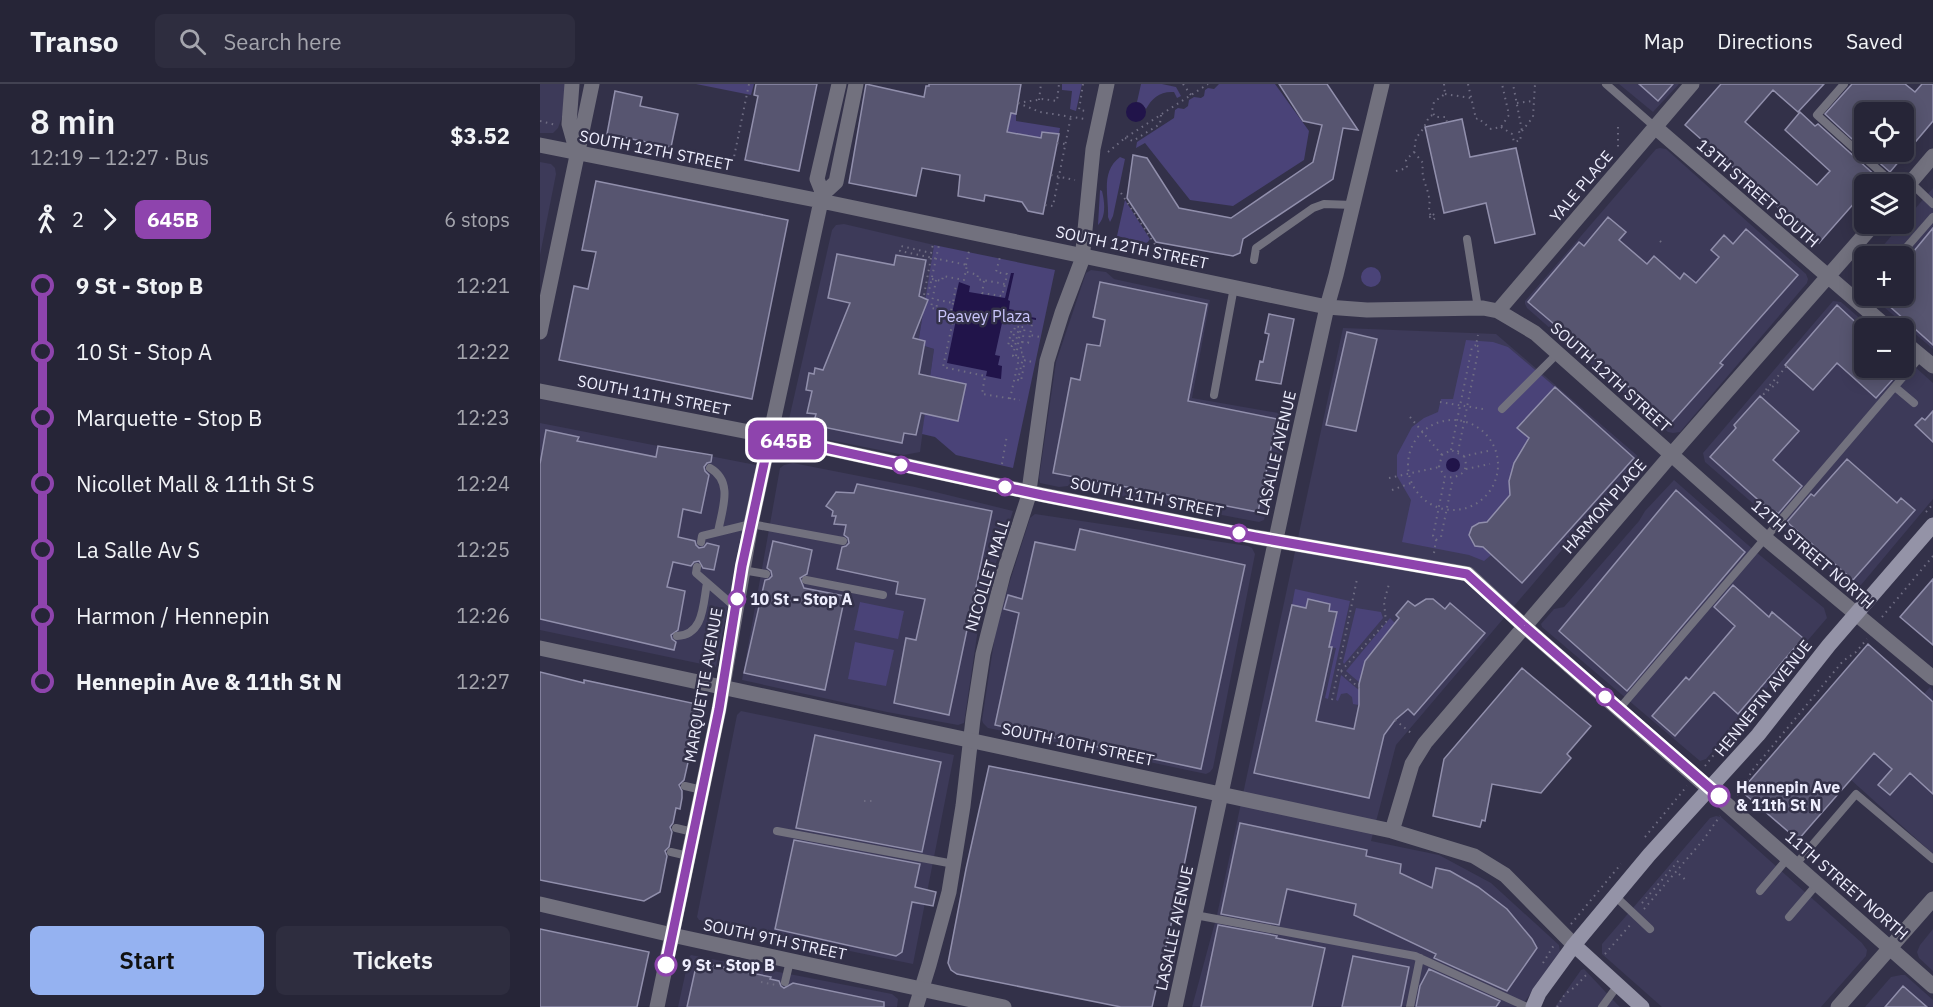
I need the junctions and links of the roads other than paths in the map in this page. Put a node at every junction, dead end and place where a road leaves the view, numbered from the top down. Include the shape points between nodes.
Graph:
1 (572, 84) edge
2 (592, 84) edge
3 (839, 84) edge
4 (856, 84) edge
5 (1107, 84) edge
6 (1382, 84) edge
7 (1606, 84) edge
8 (1692, 84) edge
9 (1844, 84) edge
10 (1655, 127) junction
11 (540, 145) edge
12 (577, 152) junction
13 (1933, 156) edge
14 (1883, 174) edge
15 (1914, 178) edge
16 (1914, 191) edge
17 (822, 198) junction
18 (1933, 204) edge
19 (1353, 206) junction
20 (1933, 217) edge
21 (1865, 234) edge
22 (1467, 239) dead end
23 (1908, 246) edge
24 (1083, 255) junction
25 (1254, 260) dead end
26 (1827, 278) junction
27 (1234, 287) junction
28 (1854, 295) edge
29 (1868, 306) edge
30 (1327, 308) junction
31 (1478, 308) junction
32 (1498, 311) junction
33 (1879, 318) edge
34 (540, 332) edge
35 (1914, 350) edge
36 (1557, 353) junction
37 (1927, 361) edge
38 (1895, 387) junction
39 (540, 391) edge
40 (1214, 396) dead end
41 (1914, 403) dead end
42 (1502, 409) dead end
43 (770, 436) junction
44 (1671, 455) junction
45 (710, 468) dead end
46 (1028, 492) junction
47 (751, 524) junction
48 (1933, 525) edge
49 (718, 532) junction
50 (1766, 537) junction
51 (1275, 540) junction
52 (843, 541) dead end
53 (701, 542) dead end
54 (697, 567) dead end
55 (742, 570) junction
56 (766, 574) dead end
57 (806, 580) dead end
58 (707, 583) junction
59 (883, 595) dead end
60 (735, 607) junction
61 (1856, 614) junction
62 (1524, 626) junction
63 (677, 636) dead end
64 (540, 648) edge
65 (1933, 678) edge
66 (723, 687) junction
67 (1619, 710) junction
68 (970, 740) junction
69 (685, 786) dead end
70 (1710, 788) junction
71 (702, 790) junction
72 (1221, 794) junction
73 (676, 828) dead end
74 (777, 831) dead end
75 (1392, 831) junction
76 (693, 832) junction
77 (671, 852) dead end
78 (688, 856) junction
79 (1933, 860) edge
80 (1792, 861) junction
81 (954, 864) junction
82 (1818, 884) junction
83 (1760, 891) dead end
84 (1615, 896) junction
85 (1933, 899) edge
86 (540, 904) edge
87 (1195, 915) junction
88 (1789, 916) dead end
89 (1650, 929) dead end
90 (672, 935) junction
91 (1574, 945) junction
92 (1890, 947) junction
93 (1420, 958) junction
94 (790, 961) junction
95 (785, 982) dead end
96 (1618, 985) junction
97 (1933, 986) edge
98 (922, 989) junction
99 (657, 1007) edge
100 (916, 1007) edge
101 (1004, 1007) edge
102 (1175, 1007) edge
103 (1410, 1007) edge
104 (1527, 1007) edge
105 (1533, 1007) edge
106 (1602, 1007) edge
107 (1642, 1007) edge
108 (1838, 1007) edge

1 - 12 street via 568,124
2 - 12 street
3 - 17 street, MARQUETTE AVENUE via 817,179
4 - 17 street, MARQUETTE AVENUE via 836,182
5 - 24 street, NICOLLET MALL via 1093,149
6 - 19 street, LASALLE AVENUE
7 - 10 lane, 13TH STREET SOUTH
8 - 10 street, YALE PLACE
9 - 14 lane via 1817,115
10 - 26 street, 13TH STREET SOUTH
10 - 32 street, YALE PLACE
11 - 12 street, SOUTH 12TH STREET
12 - 17 street, SOUTH 12TH STREET
12 - 34 street
13 - 15 street
16 - 18 lane
17 - 24 street, SOUTH 12TH STREET
17 - 43 street, MARQUETTE AVENUE
19 - 25 lane via 1324,204 1313,208 1256,248
19 - 30 street, LASALLE AVENUE
20 - 23 lane
21 - 26 street, HARMON PLACE
22 - 31 lane
24 - 27 street, SOUTH 12TH STREET
24 - 46 street, NICOLLET MALL via 1047,361
26 - 28 street, 13TH STREET SOUTH
26 - 44 street, HARMON PLACE
27 - 30 street, SOUTH 12TH STREET
27 - 40 lane
29 - 33 street, 13TH STREET SOUTH
30 - 31 street, SOUTH 12TH STREET
30 - 51 street, LASALLE AVENUE
31 - 32 street, SOUTH 12TH STREET
32 - 36 street, SOUTH 12TH STREET via 1535,333
35 - 37 street
36 - 42 lane
36 - 44 street, SOUTH 12TH STREET
37 - 38 lane
38 - 41 lane
38 - 50 lane
39 - 43 street, SOUTH 11TH STREET
43 - 46 street, SOUTH 11TH STREET
43 - 47 street, MARQUETTE AVENUE
44 - 50 street, 12TH STREET NORTH
44 - 62 street, HARMON PLACE
45 - 49 lane via 725,485
46 - 51 street, SOUTH 11TH STREET
46 - 68 street, NICOLLET MALL via 987,633
47 - 49 lane
47 - 52 lane
47 - 55 street, MARQUETTE AVENUE
48 - 61 main road, HENNEPIN AVENUE
49 - 53 lane via 702,536
50 - 61 street, 12TH STREET NORTH
50 - 67 lane
51 - 62 street, SOUTH 11TH STREET via 1467,574
51 - 72 street, LASALLE AVENUE
54 - 58 lane via 696,573
55 - 56 lane
55 - 60 street, MARQUETTE AVENUE
57 - 59 lane
58 - 60 lane
58 - 63 lane via 699,623 689,634
60 - 66 street, MARQUETTE AVENUE
61 - 65 street, 12TH STREET NORTH
61 - 70 main road, HENNEPIN AVENUE
62 - 67 street, SOUTH 11TH STREET
62 - 75 street, HARMON PLACE via 1417,754
64 - 66 street, SOUTH 10TH STREET
66 - 68 street, SOUTH 10TH STREET
66 - 71 street, MARQUETTE AVENUE
67 - 70 street, SOUTH 11TH STREET
68 - 72 street, SOUTH 10TH STREET
68 - 81 street, NICOLLET MALL
69 - 71 lane
70 - 80 street, 11TH STREET NORTH
70 - 84 main road, HENNEPIN AVENUE
71 - 76 street, MARQUETTE AVENUE
72 - 75 street, SOUTH 10TH STREET
72 - 87 street, LASALLE AVENUE
73 - 76 lane
74 - 81 lane
75 - 91 street, SOUTH 10TH STREET via 1474,856 1510,878
76 - 78 street, MARQUETTE AVENUE
77 - 78 lane
78 - 90 street, MARQUETTE AVENUE
79 - 80 lane via 1856,794
80 - 82 street, 11TH STREET NORTH
80 - 83 lane
81 - 98 street, NICOLLET MALL
82 - 88 lane
82 - 92 street, 11TH STREET NORTH
84 - 89 lane
84 - 91 main road, HENNEPIN AVENUE
85 - 92 street
86 - 90 street, SOUTH 9TH STREET
87 - 93 lane
87 - 102 street, LASALLE AVENUE
90 - 94 street, SOUTH 9TH STREET
90 - 99 street, MARQUETTE AVENUE
91 - 96 main road
91 - 105 main road, HENNEPIN AVENUE
92 - 97 street, 11TH STREET NORTH
92 - 108 street
93 - 103 lane
93 - 104 lane
94 - 95 lane
94 - 98 street, SOUTH 9TH STREET
96 - 106 lane
96 - 107 main road
98 - 100 street, NICOLLET MALL
98 - 101 street, SOUTH 9TH STREET

